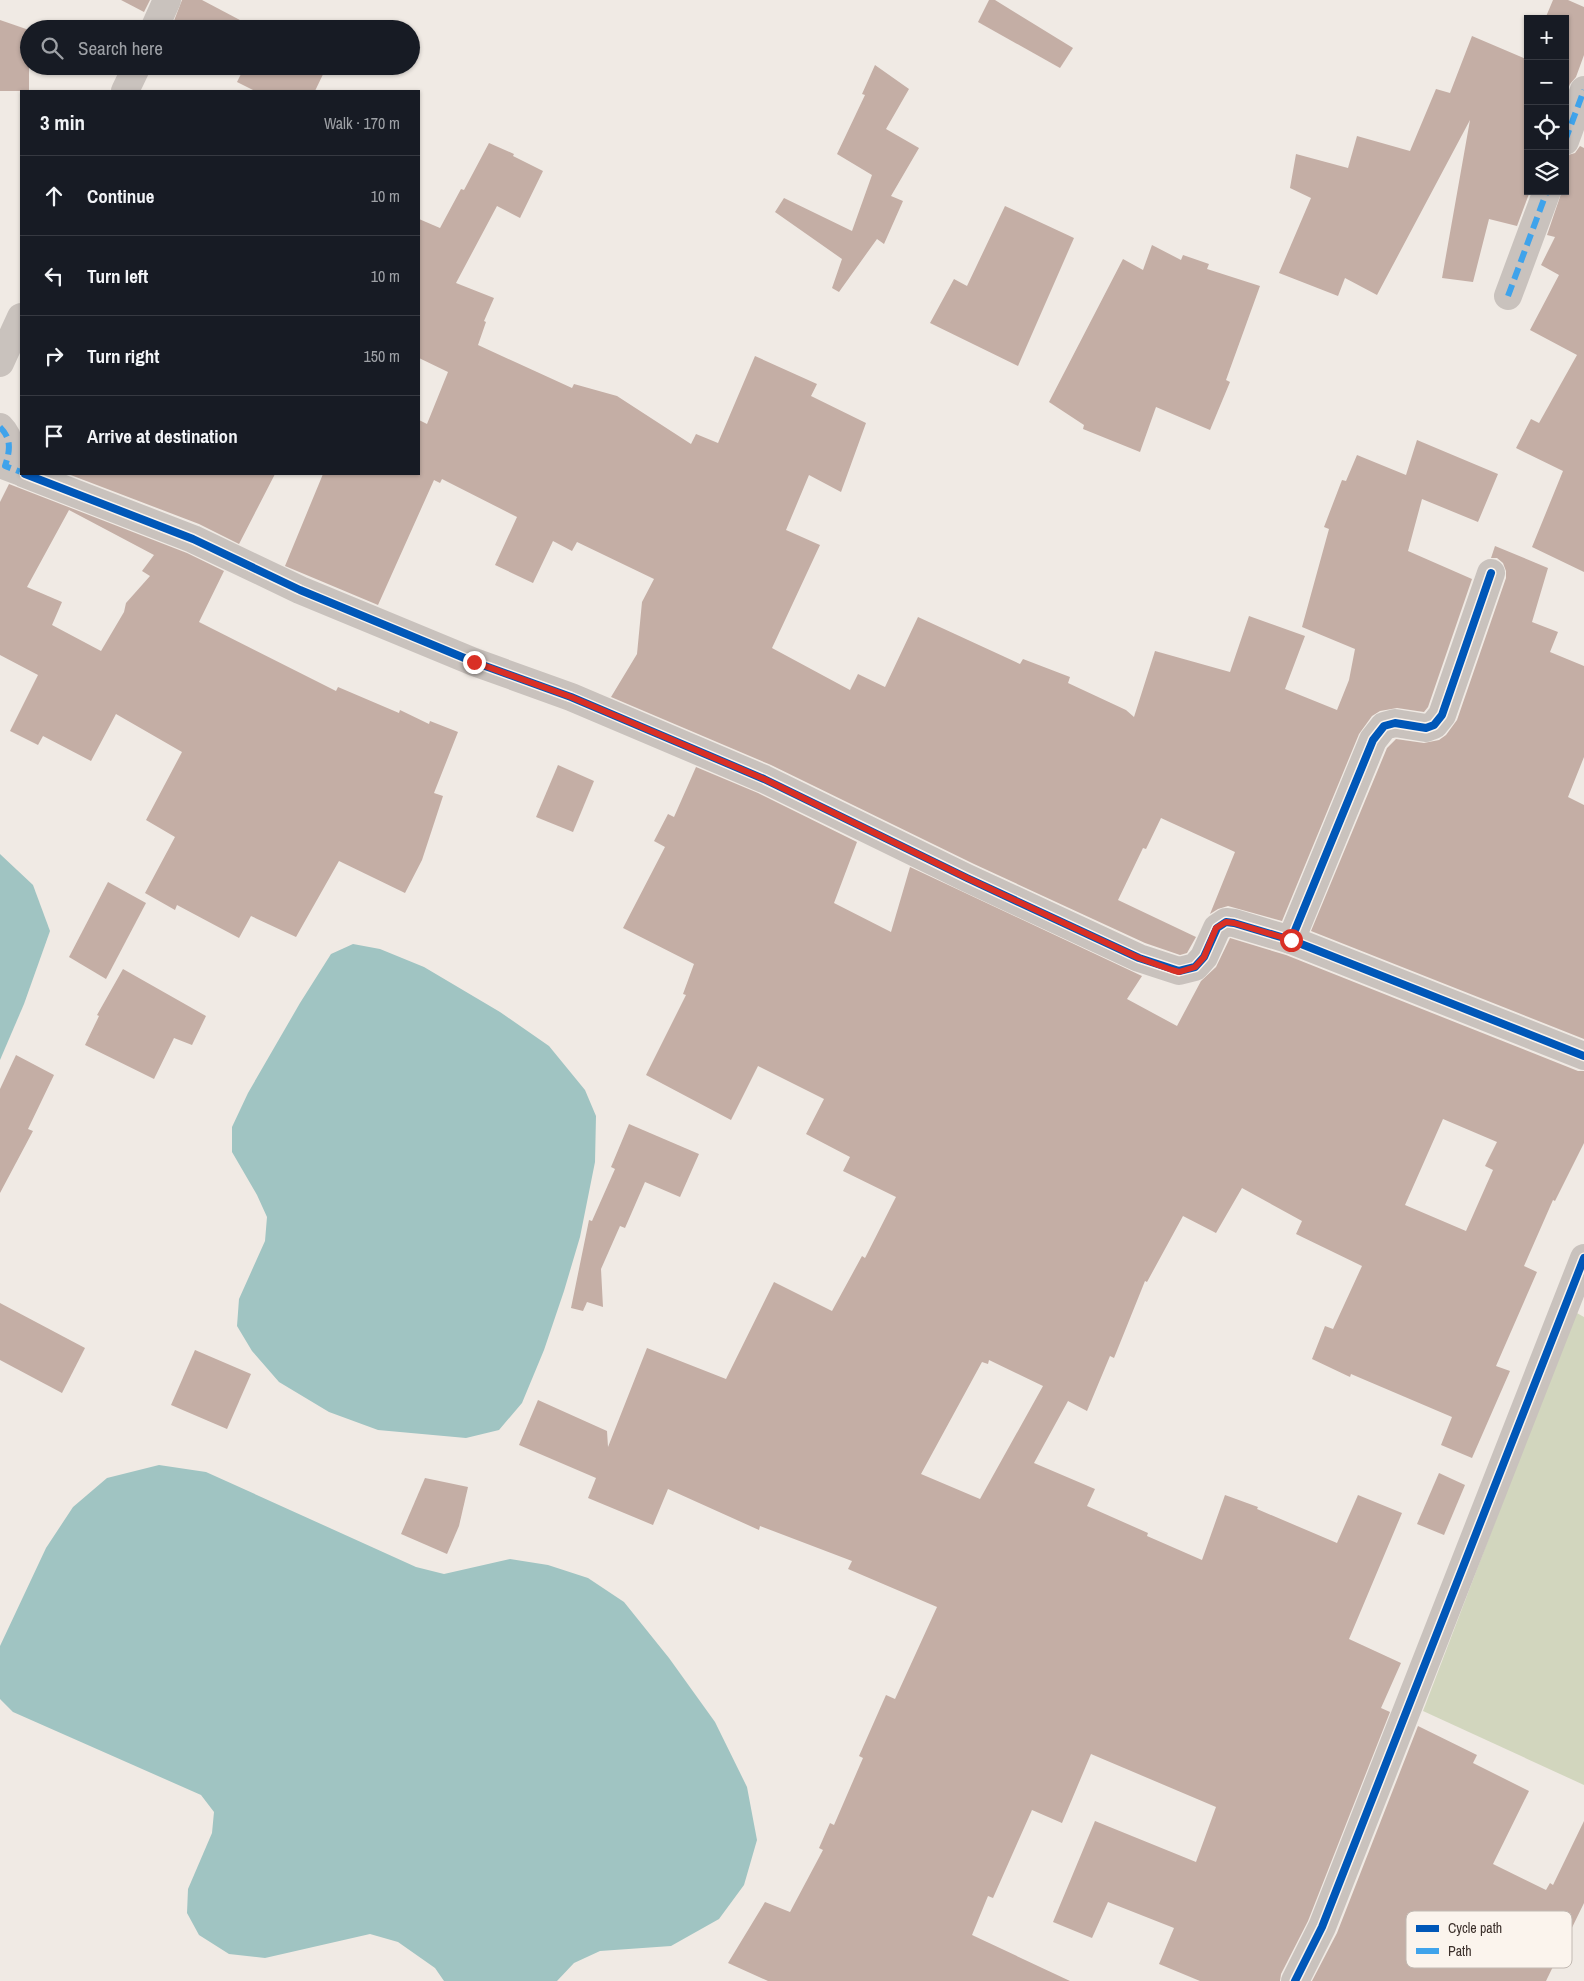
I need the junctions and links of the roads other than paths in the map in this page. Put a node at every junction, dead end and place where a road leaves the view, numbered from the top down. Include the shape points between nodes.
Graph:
1 (167, 0) edge
2 (158, 20) edge
3 (133, 75) edge
4 (125, 90) edge
5 (1584, 90) edge
6 (1569, 130) edge
7 (1545, 195) edge
8 (1508, 296) dead end
9 (20, 319) edge
10 (0, 363) edge
11 (0, 427) edge
12 (13, 472) edge
13 (21, 475) edge
14 (1491, 573) dead end
15 (1291, 940) junction
16 (1584, 1056) edge
17 (1584, 1258) edge
18 (1295, 1981) edge

1 - 2 street
3 - 4 street
5 - 6 street
7 - 8 street
9 - 10 street
11 - 12 street via 6,432 10,445
13 - 15 street via 193,539 300,590 474,662 571,697 764,779 1139,958 1179,972 1195,967 1204,957 1216,928 1226,922
14 - 15 street via 1442,715 1434,725 1426,728 1395,723 1384,726 1373,740
15 - 16 street
17 - 18 street via 1322,1928

